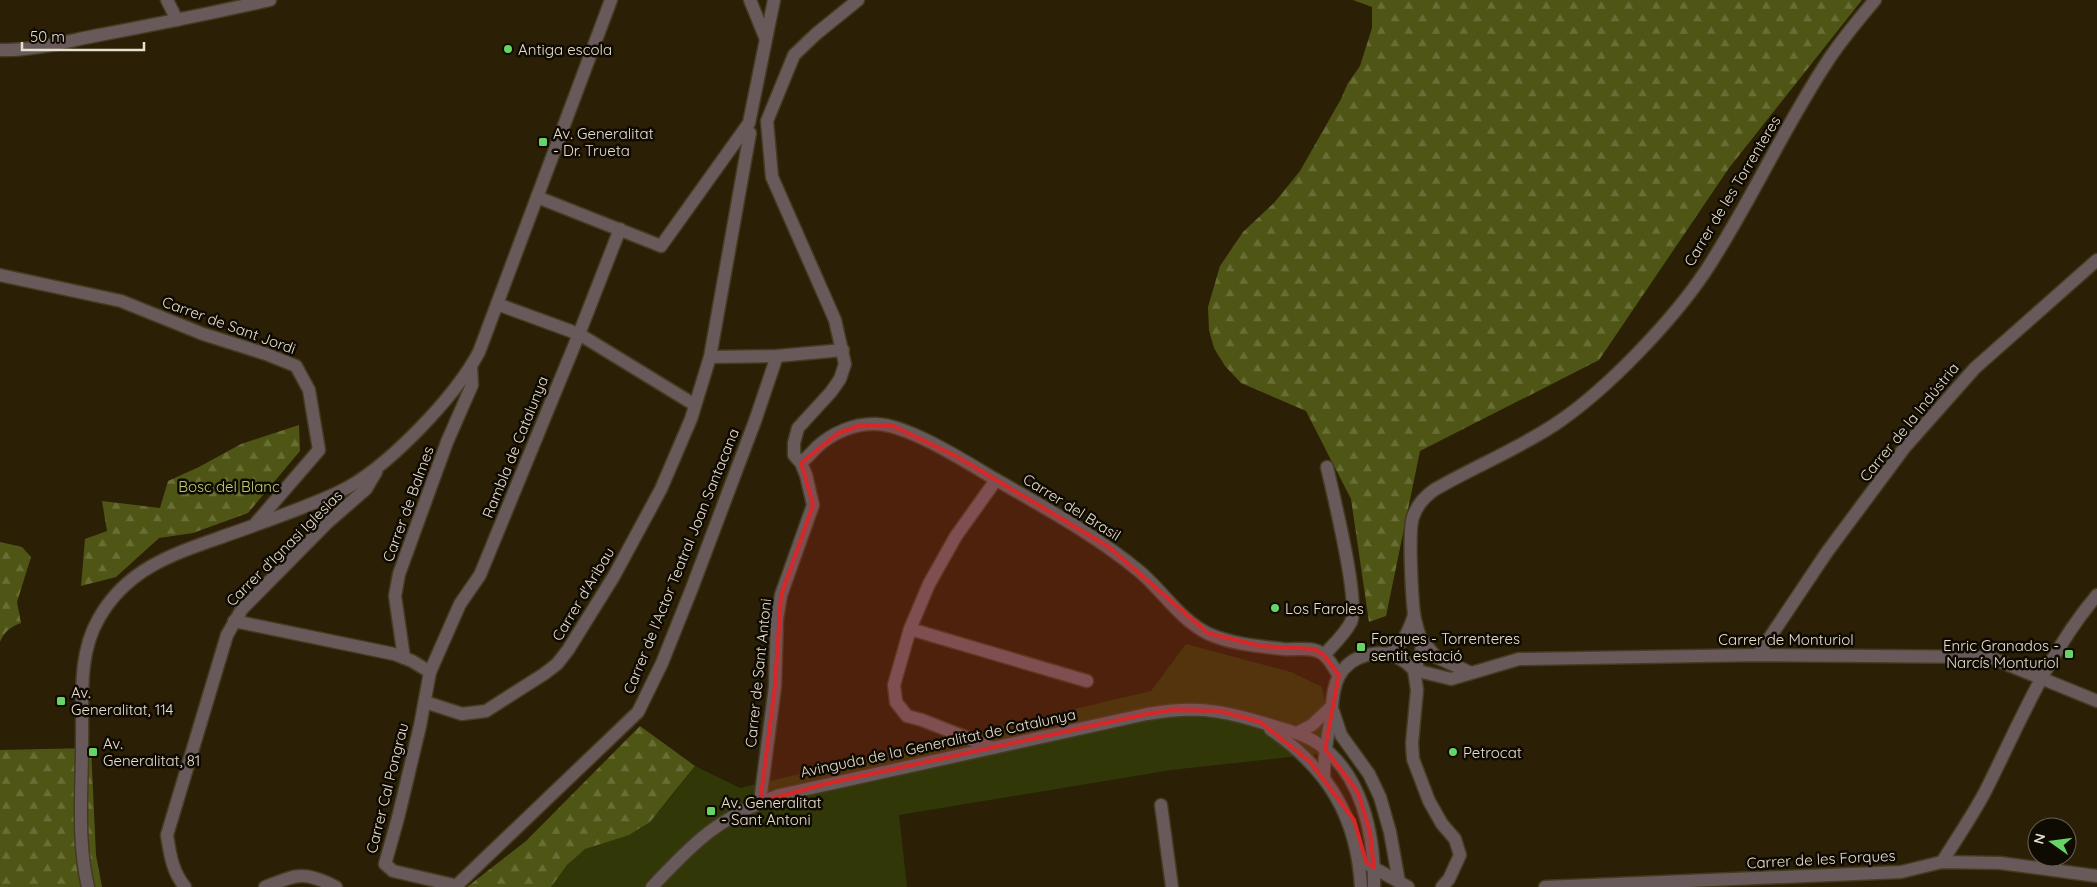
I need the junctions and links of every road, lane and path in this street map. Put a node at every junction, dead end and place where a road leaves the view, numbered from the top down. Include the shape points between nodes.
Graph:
1 (167, 0) edge
2 (270, 0) edge
3 (611, 0) edge
4 (750, 0) edge
5 (774, 0) edge
6 (858, 0) edge
7 (1876, 0) edge
8 (177, 20) junction
9 (766, 37) junction
10 (0, 50) edge
11 (767, 121) junction
12 (749, 123) junction
13 (537, 197) junction
14 (620, 229) junction
15 (2097, 260) edge
16 (0, 275) edge
17 (498, 304) junction
18 (580, 334) junction
19 (843, 350) junction
20 (777, 356) junction
21 (710, 357) junction
22 (471, 366) junction
23 (695, 405) junction
24 (801, 463) junction
25 (380, 465) junction
26 (1327, 467) dead end
27 (996, 480) junction
28 (255, 525) junction
29 (2097, 595) edge
30 (1414, 615) junction
31 (234, 621) junction
32 (910, 629) junction
33 (1422, 640) junction
34 (1389, 654) junction
35 (1324, 655) junction
36 (1758, 655) junction
37 (404, 658) junction
38 (1414, 670) junction
39 (430, 672) junction
40 (1468, 672) junction
41 (1339, 675) junction
42 (2040, 679) junction
43 (1086, 681) dead end
44 (2097, 701) edge
45 (425, 702) junction
46 (1332, 706) junction
47 (1260, 722) junction
48 (1297, 733) junction
49 (993, 748) junction
50 (1325, 749) junction
51 (1324, 778) junction
52 (760, 802) junction
53 (1161, 805) dead end
54 (1346, 815) junction
55 (1942, 862) junction
56 (1374, 868) junction
57 (2097, 876) edge
58 (1404, 884) edge
59 (457, 886) edge
60 (88, 887) edge
61 (185, 887) edge
62 (265, 887) edge
63 (336, 887) edge
64 (652, 887) edge
65 (1172, 887) edge
66 (1361, 887) edge
67 (1374, 887) edge
68 (1442, 887) edge
69 (1545, 887) edge

1 - 8 street
2 - 8 street
3 - 13 street
4 - 9 street
5 - 9 street
6 - 11 street via 794,55
7 - 30 street, Carrer de les Torrenteres via 1829,60 1704,273 1671,315 1631,358 1560,421 1425,497 1413,518 1411,530
8 - 10 street via 55,44
9 - 12 street
11 - 12 street
11 - 19 street, Carrer de Sant Antoni via 772,177 835,320
12 - 14 street via 661,246
12 - 21 street, Carrer d'Aribau via 750,133
13 - 14 street
13 - 17 street
14 - 18 street, Rambla de Catalunya
15 - 36 street, Carrer de la Indústria via 1974,368 1905,447
16 - 28 street, Carrer de Sant Jordi via 120,301 296,366 309,390 319,450
17 - 18 street
17 - 22 street
18 - 23 street
18 - 39 street, Rambla de Catalunya via 480,575 460,604
19 - 20 street
19 - 24 street, Carrer de Sant Antoni via 845,364 840,379 798,428 794,455
20 - 21 street
20 - 59 street, Carrer de l'Actor Teatral Joan Santacana via 692,588 638,712
21 - 23 street, Carrer d'Aribau
22 - 25 street via 419,428
22 - 37 street, Carrer de Balmes via 472,384 399,574 395,596
23 - 45 street, Carrer d'Aribau via 649,513 609,584 557,664 486,711 462,714
24 - 27 street, Carrer del Brasil via 838,433 876,424 902,430
24 - 52 street, Carrer de Sant Antoni via 813,505 781,595 775,686
25 - 28 street via 340,492
25 - 31 street, Carrer d'Ignasi Iglesias via 366,489 328,522 242,608
26 - 35 street via 1347,560 1353,610 1347,629
27 - 32 street via 956,536 929,584
27 - 35 street, Carrer del Brasil via 1109,547 1141,572 1188,619 1208,633 1234,642 1314,649
28 - 60 street via 167,557 144,570 109,602 98,619 88,645 83,674 81,828 82,865
29 - 42 street via 2076,620
30 - 33 street, Carrer de les Torrenteres
30 - 34 street, Carrer de les Torrenteres via 1404,638
31 - 37 street
31 - 61 street, Carrer d'Ignasi Iglesias via 167,834 171,861
32 - 43 street
32 - 49 street via 894,685 896,702 907,716
33 - 38 street, Carrer de les Torrenteres via 1420,658
33 - 40 street via 1436,657
34 - 38 street
34 - 41 street via 1362,656 1352,661
35 - 41 street
36 - 40 street, Carrer de Monturiol via 1519,659
36 - 42 street, Carrer de Monturiol via 1989,657
37 - 39 street
38 - 40 street, Carrer de Monturiol via 1451,679
38 - 68 street via 1417,690 1413,759 1429,801 1454,838 1460,855
39 - 45 street
41 - 46 street
42 - 44 street, Carrer de Monturiol
42 - 55 street via 1985,792
45 - 59 street, Carrer Cal Pongrau via 385,864 393,870
46 - 48 street via 1312,725
46 - 50 street
46 - 58 street via 1340,735 1369,774 1380,797
47 - 48 street, Avinguda de la Generalitat de Catalunya
47 - 49 street, Avinguda de la Generalitat de Catalunya via 1219,711 1173,710
47 - 51 street, Avinguda de la Generalitat de Catalunya via 1290,743
48 - 50 street, Avinguda de la Generalitat de Catalunya
49 - 52 street, Avinguda de la Generalitat de Catalunya via 825,784
50 - 51 street
50 - 56 street, Avinguda de la Generalitat de Catalunya via 1358,792 1370,832
51 - 54 street, Avinguda de la Generalitat de Catalunya
52 - 64 street, Avinguda de la Generalitat de Catalunya via 706,832
53 - 65 street
54 - 56 street via 1354,820 1366,862
54 - 66 street, Avinguda de la Generalitat de Catalunya via 1355,845
55 - 57 street, Carrer de les Forques via 2000,863
55 - 69 street, Carrer de les Forques via 1901,872
56 - 58 street
56 - 67 street, Avinguda de la Generalitat de Catalunya
62 - 63 street via 298,875 308,875

